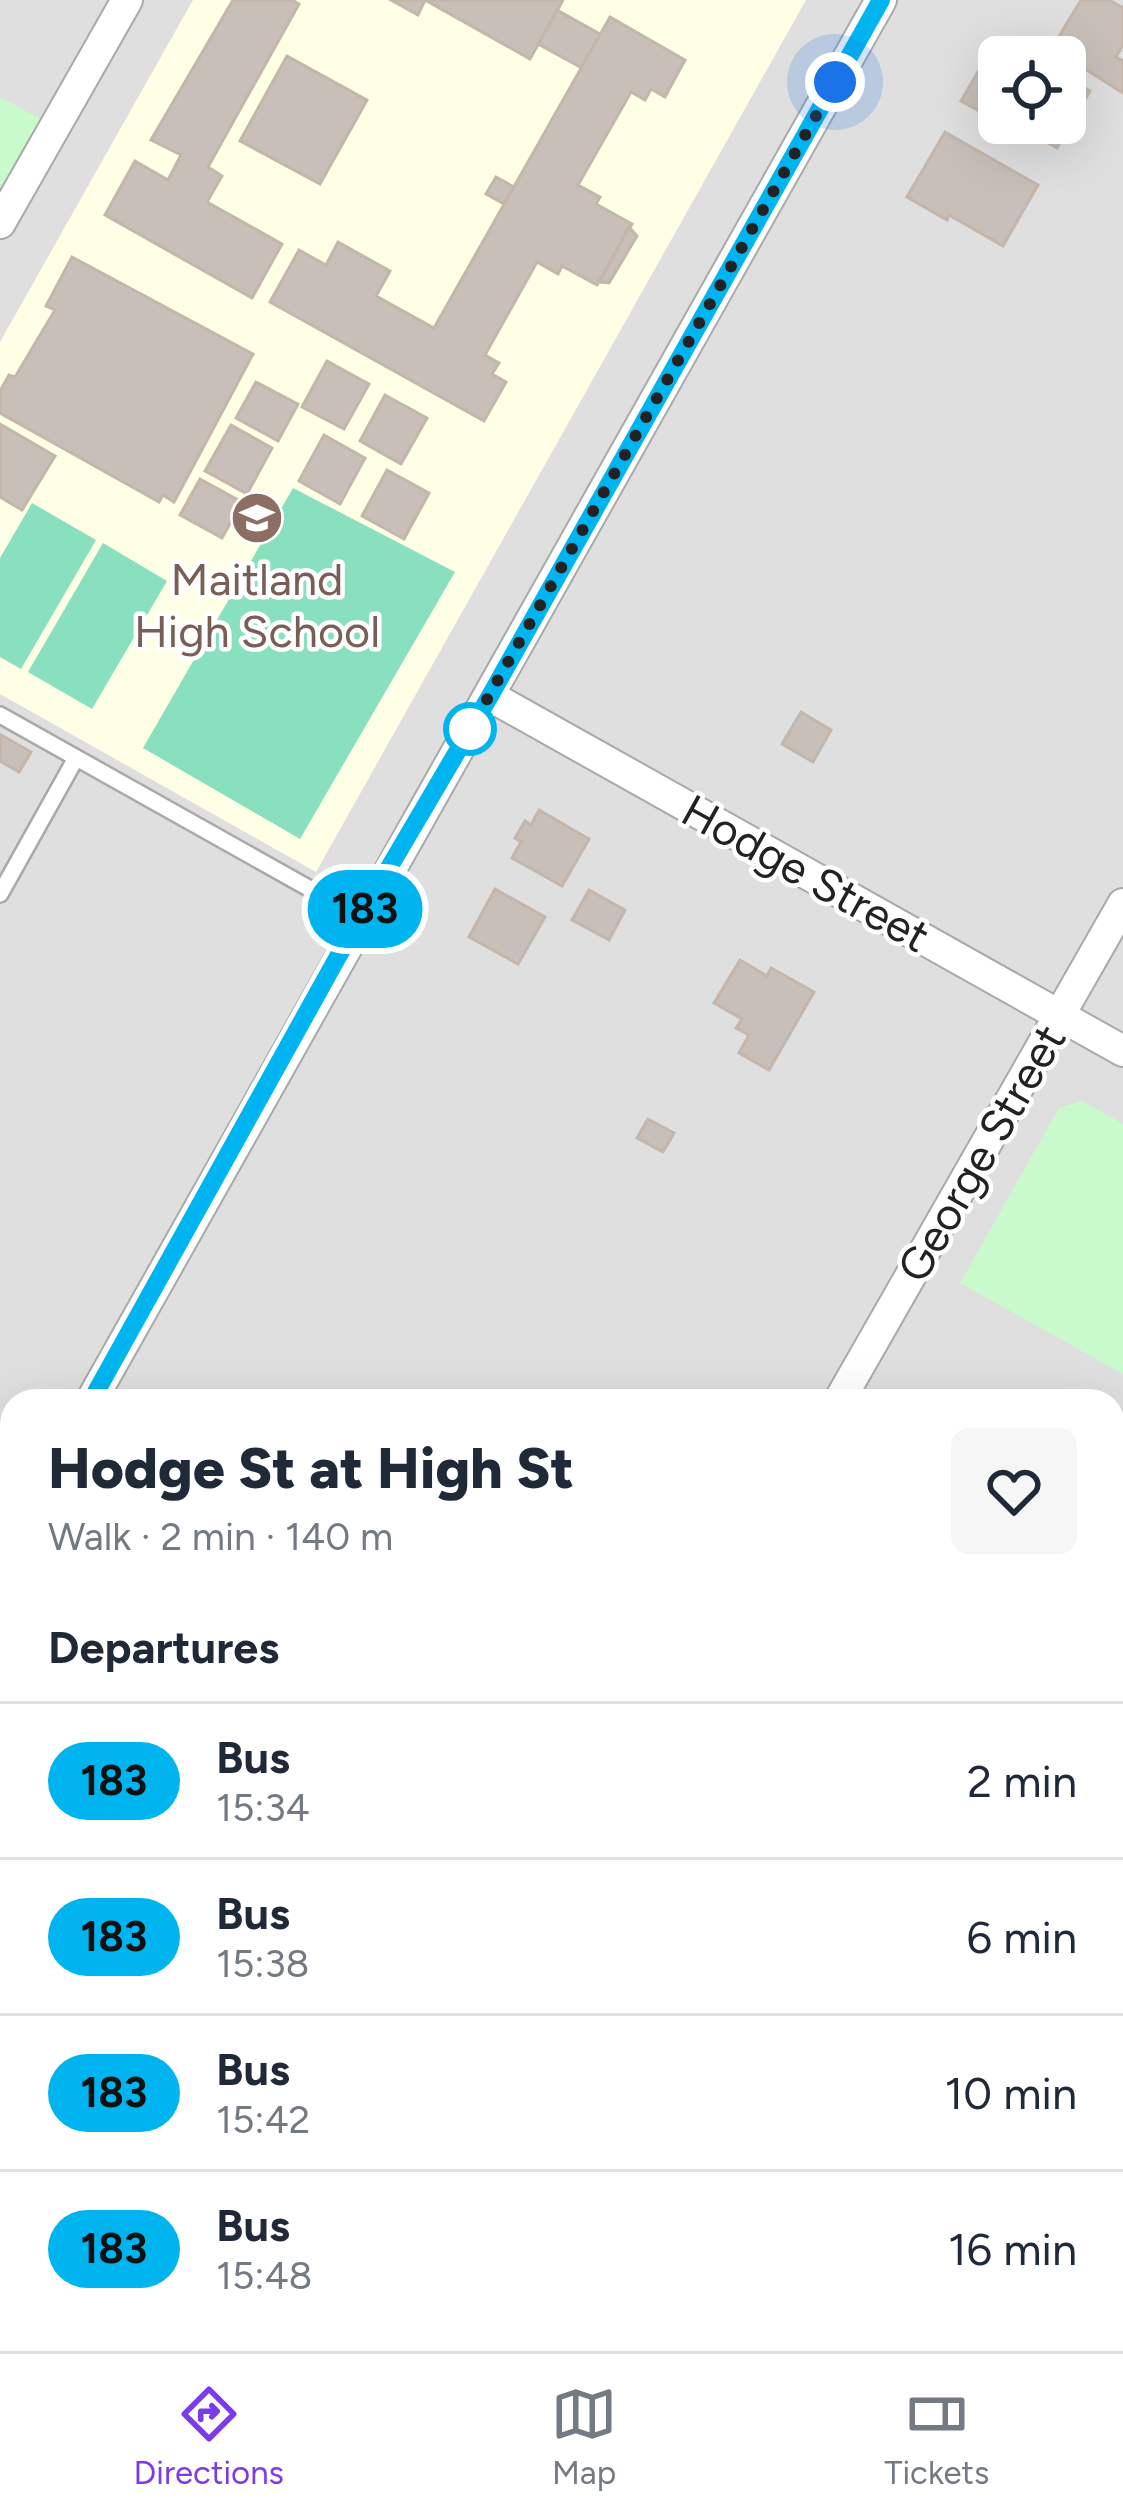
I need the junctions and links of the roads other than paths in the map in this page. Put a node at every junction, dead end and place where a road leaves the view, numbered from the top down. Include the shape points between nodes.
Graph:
1 (128, 0) edge
2 (881, 0) edge
3 (0, 224) edge
4 (490, 696) junction
5 (0, 715) edge
6 (76, 758) junction
7 (0, 894) edge
8 (1123, 904) edge
9 (360, 917) junction
10 (1060, 1016) junction
11 (1123, 1051) edge
12 (99, 1389) edge
13 (846, 1389) edge

1 - 3 street
2 - 4 street
4 - 9 street
4 - 10 street, Hodge Street
5 - 6 lane
6 - 7 lane
6 - 9 lane
8 - 10 street, George Street
9 - 12 street
10 - 11 street, Hodge Street
10 - 13 street, George Street

